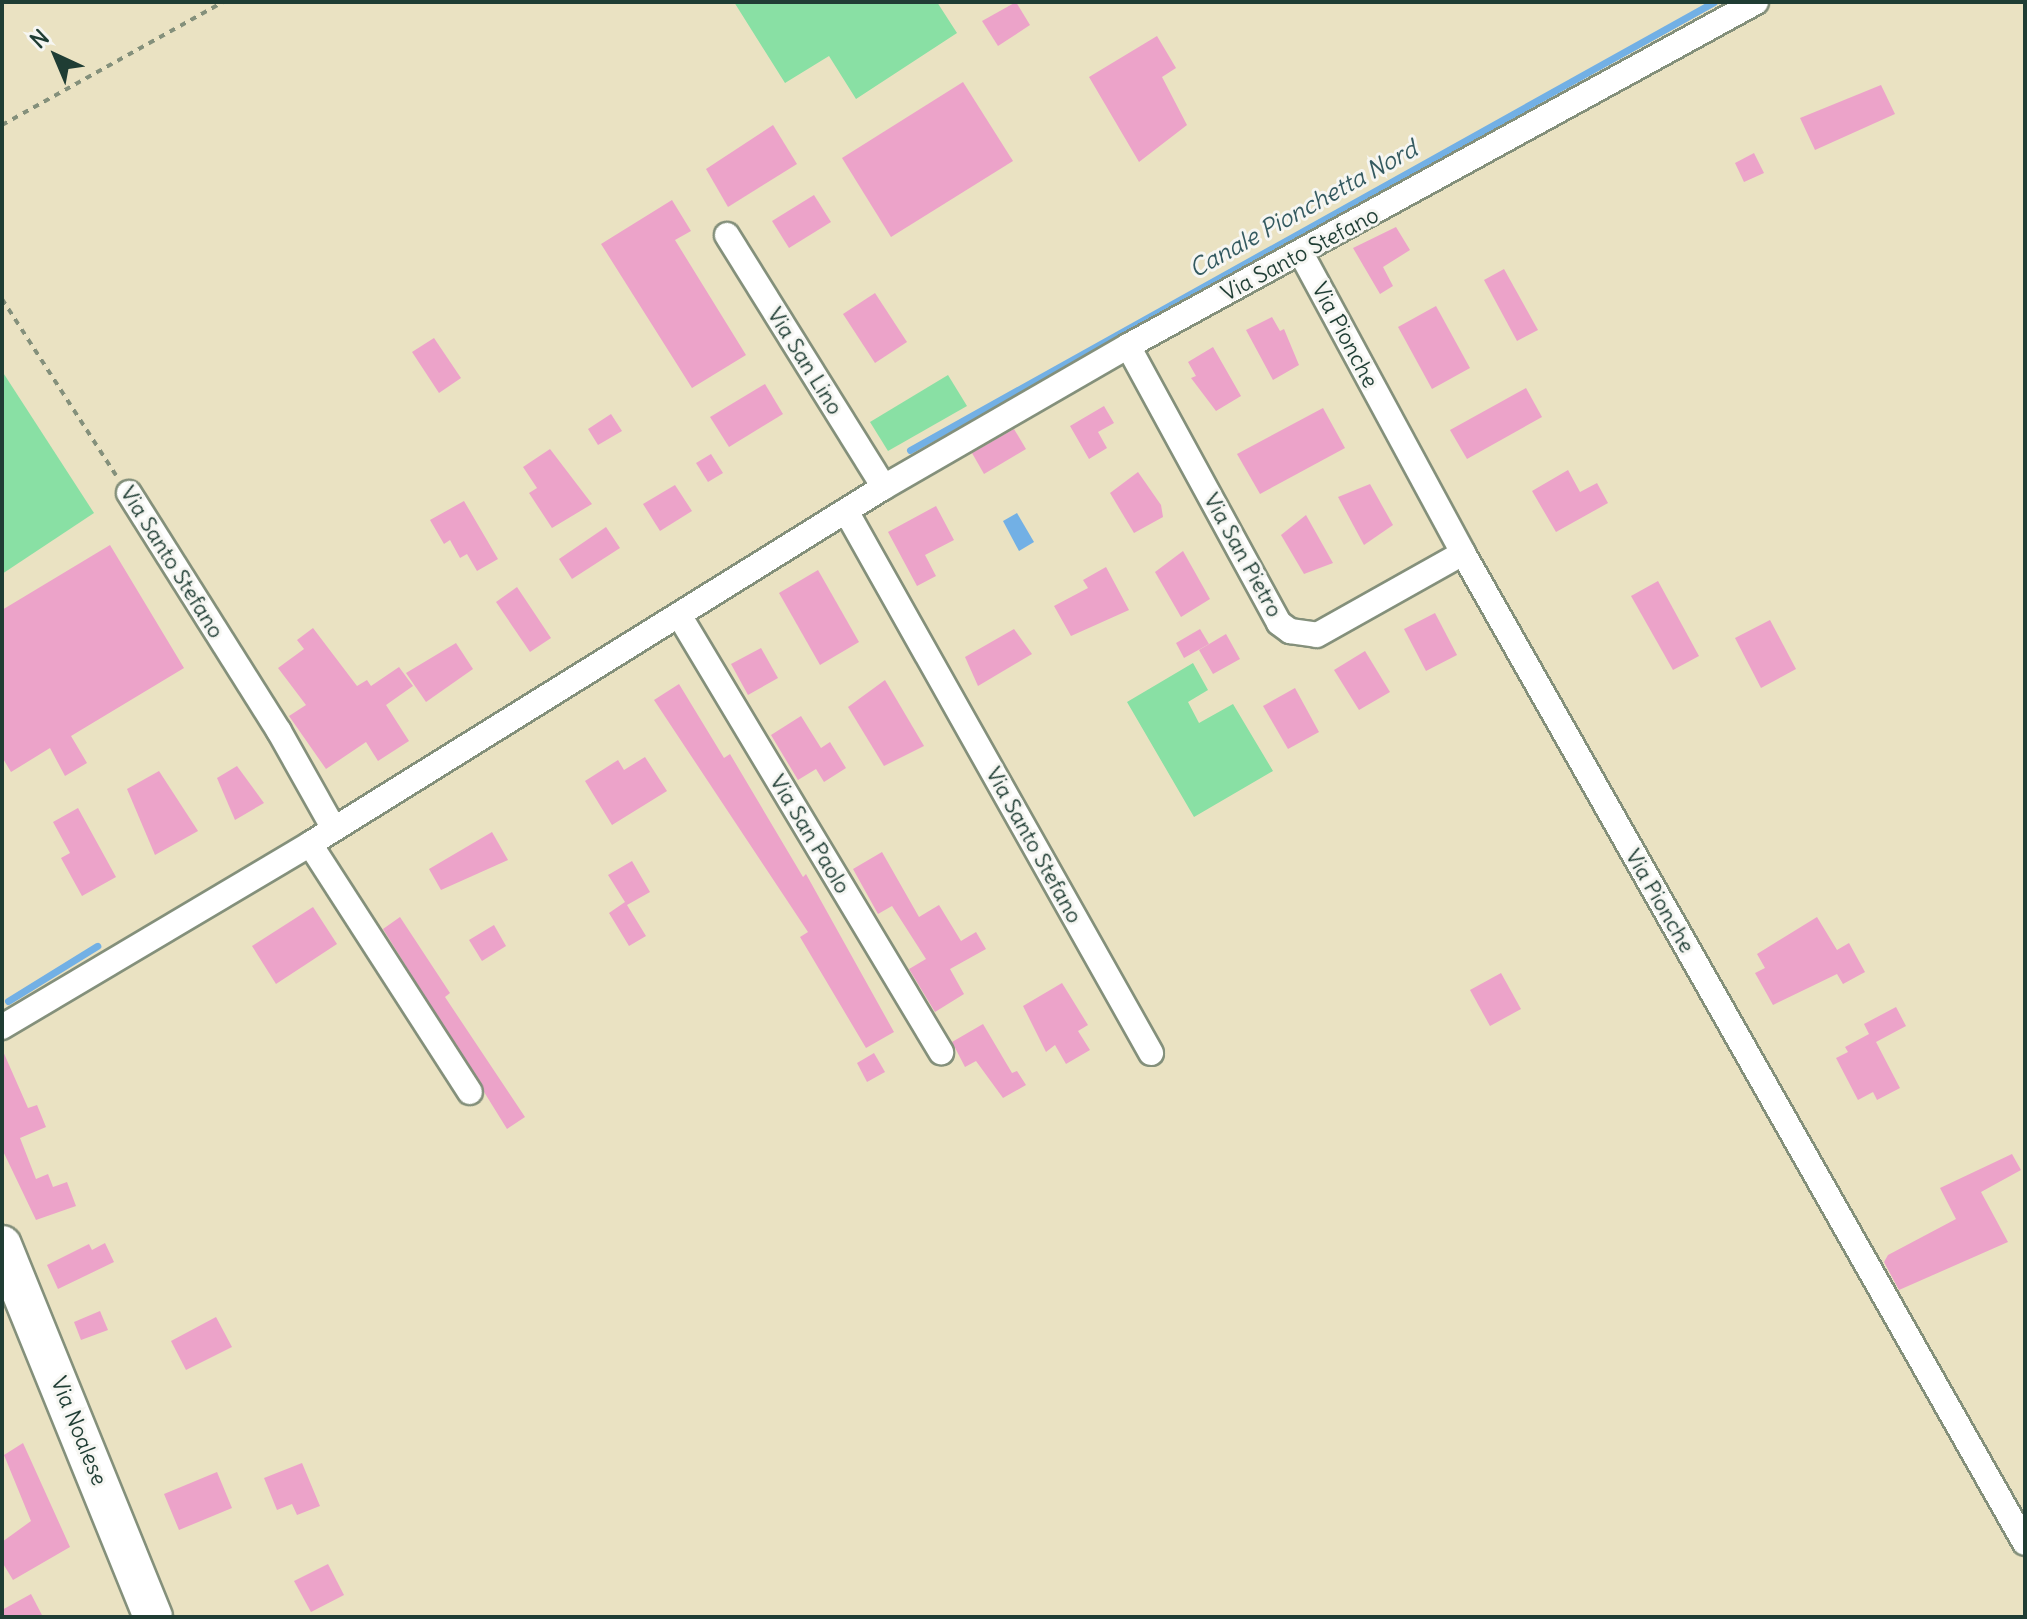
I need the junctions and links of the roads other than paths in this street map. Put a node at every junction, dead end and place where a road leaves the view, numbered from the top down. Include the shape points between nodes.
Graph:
1 (1756, 2) edge
2 (727, 235) dead end
3 (1302, 255) junction
4 (1128, 346) junction
5 (884, 487) junction
6 (129, 493) road end
7 (846, 511) junction
8 (1463, 553) junction
9 (679, 615) junction
10 (334, 829) junction
11 (310, 844) junction
12 (2, 1027) edge
13 (941, 1052) dead end
14 (1151, 1053) dead end
15 (470, 1092) dead end
16 (2, 1245) edge
17 (2025, 1543) edge
18 (153, 1617) edge

1 - 3 street, Via Santo Stefano
2 - 5 street, Via San Lino
3 - 4 street, Via Santo Stefano
3 - 8 street, Via Pionche
4 - 5 street, Via Santo Stefano
4 - 8 street, Via San Pietro via 1279,623 1290,631 1317,635
5 - 7 street, Via Santo Stefano
6 - 10 street, Via Santo Stefano via 279,731
7 - 9 street, Via Santo Stefano
7 - 14 street, Via Santo Stefano
8 - 17 street, Via Pionche
9 - 10 street, Via Santo Stefano
9 - 13 street, Via San Paolo
10 - 11 street, Via Santo Stefano
11 - 12 street, Via Santo Stefano
11 - 15 street
16 - 18 main road, Via Noalese

